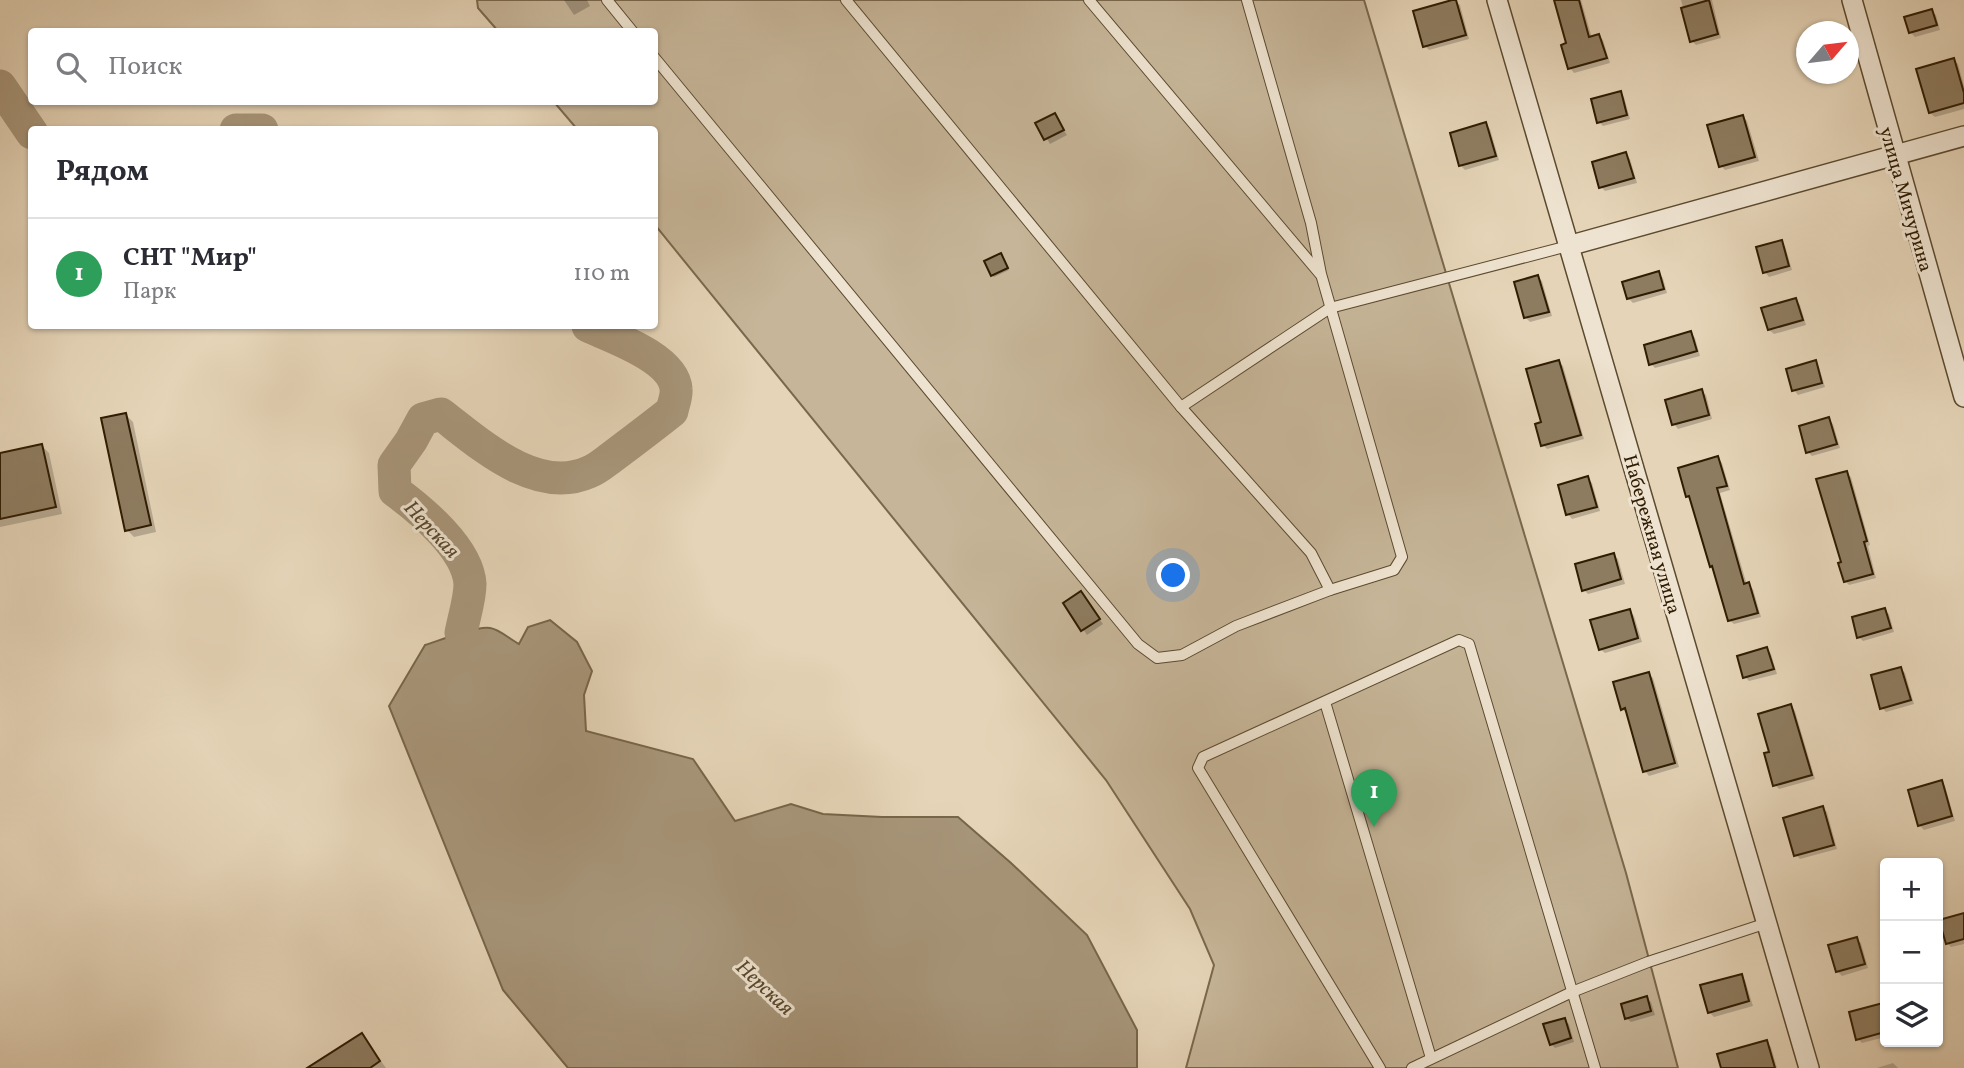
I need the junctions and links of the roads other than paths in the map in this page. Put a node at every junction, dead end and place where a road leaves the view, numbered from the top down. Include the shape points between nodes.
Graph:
1 (607, 0) edge
2 (846, 0) edge
3 (1089, 0) edge
4 (1247, 0) edge
5 (1497, 0) edge
6 (1852, 0) edge
7 (630, 28) edge
8 (658, 62) edge
9 (1964, 136) edge
10 (1895, 157) junction
11 (1568, 246) junction
12 (1321, 274) junction
13 (1331, 309) junction
14 (1964, 397) edge
15 (1181, 407) junction
16 (1330, 590) junction
17 (1325, 702) junction
18 (1768, 922) junction
19 (1573, 992) junction
20 (1431, 1058) junction
21 (1380, 1068) edge
22 (1412, 1068) edge
23 (1595, 1068) edge
24 (1809, 1068) edge

1 - 7 lane
2 - 15 lane
3 - 12 lane
4 - 12 lane via 1311,223
5 - 11 street, Набережная улица
6 - 10 street, улица Мичурина
8 - 16 lane via 1139,644 1157,658 1182,655 1236,626
9 - 10 street
10 - 11 street
10 - 14 street, улица Мичурина
11 - 13 lane
11 - 18 street, Набережная улица
12 - 13 lane
13 - 15 lane
13 - 16 lane via 1402,557 1394,570
15 - 16 lane via 1311,553
17 - 19 lane via 1459,640 1469,644
17 - 20 lane
17 - 21 lane via 1202,757 1198,768
18 - 19 lane
18 - 24 street, Набережная улица
19 - 20 lane
19 - 23 lane
20 - 22 lane

